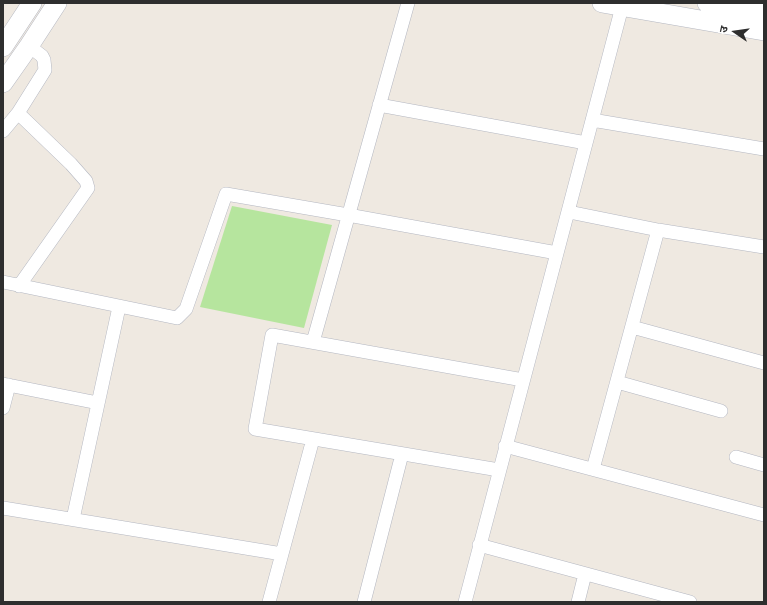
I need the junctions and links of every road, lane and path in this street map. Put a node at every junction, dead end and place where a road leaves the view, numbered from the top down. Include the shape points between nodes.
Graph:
1 (32, 3) edge
2 (57, 3) edge
3 (408, 3) edge
4 (602, 3) edge
5 (707, 3) edge
6 (623, 5) edge
7 (764, 13) edge
8 (764, 31) edge
9 (29, 46) junction
10 (3, 48) edge
11 (3, 83) edge
12 (379, 105) junction
13 (18, 113) junction
14 (592, 120) junction
15 (3, 131) edge
16 (586, 143) junction
17 (764, 149) edge
18 (568, 212) junction
19 (348, 215) junction
20 (658, 230) junction
21 (764, 247) edge
22 (557, 253) junction
23 (3, 282) edge
24 (19, 286) junction
25 (119, 307) junction
26 (632, 327) junction
27 (313, 342) junction
28 (764, 363) edge
29 (523, 380) junction
30 (617, 382) junction
31 (6, 384) edge
32 (98, 403) junction
33 (3, 408) edge
34 (721, 411) dead end
35 (313, 439) junction
36 (505, 446) junction
37 (402, 454) junction
38 (736, 457) dead end
39 (764, 465) edge
40 (592, 469) junction
41 (499, 470) junction
42 (3, 508) edge
43 (764, 515) edge
44 (73, 519) junction
45 (479, 545) junction
46 (282, 554) junction
47 (585, 574) junction
48 (269, 602) edge
49 (364, 602) edge
50 (465, 602) edge
51 (578, 602) edge
52 (690, 602) edge

1 - 10 street
2 - 9 street
3 - 12 street
4 - 6 street
5 - 7 street
6 - 8 street
6 - 14 street
9 - 11 street
9 - 13 street via 42,56 45,70
12 - 16 street
12 - 19 street
13 - 15 street
13 - 24 street via 71,164 86,181 88,188
14 - 16 street
14 - 17 street
16 - 18 street
18 - 20 street
18 - 22 street
19 - 22 street
19 - 25 street via 226,194 186,309 177,318
19 - 27 street
20 - 21 street
20 - 26 street
22 - 29 street
23 - 24 street
24 - 25 street
25 - 32 street
26 - 28 street
26 - 30 street
27 - 29 street
27 - 35 street via 272,335 255,429
29 - 36 street
30 - 34 street
30 - 40 street
31 - 32 street
31 - 33 street
32 - 44 street
35 - 37 street
35 - 46 street
36 - 40 street
36 - 41 street
37 - 41 street
37 - 49 street
38 - 39 street
40 - 43 street
41 - 45 street
42 - 44 street
44 - 46 street
45 - 47 street
45 - 50 street
46 - 48 street
47 - 51 street
47 - 52 street

